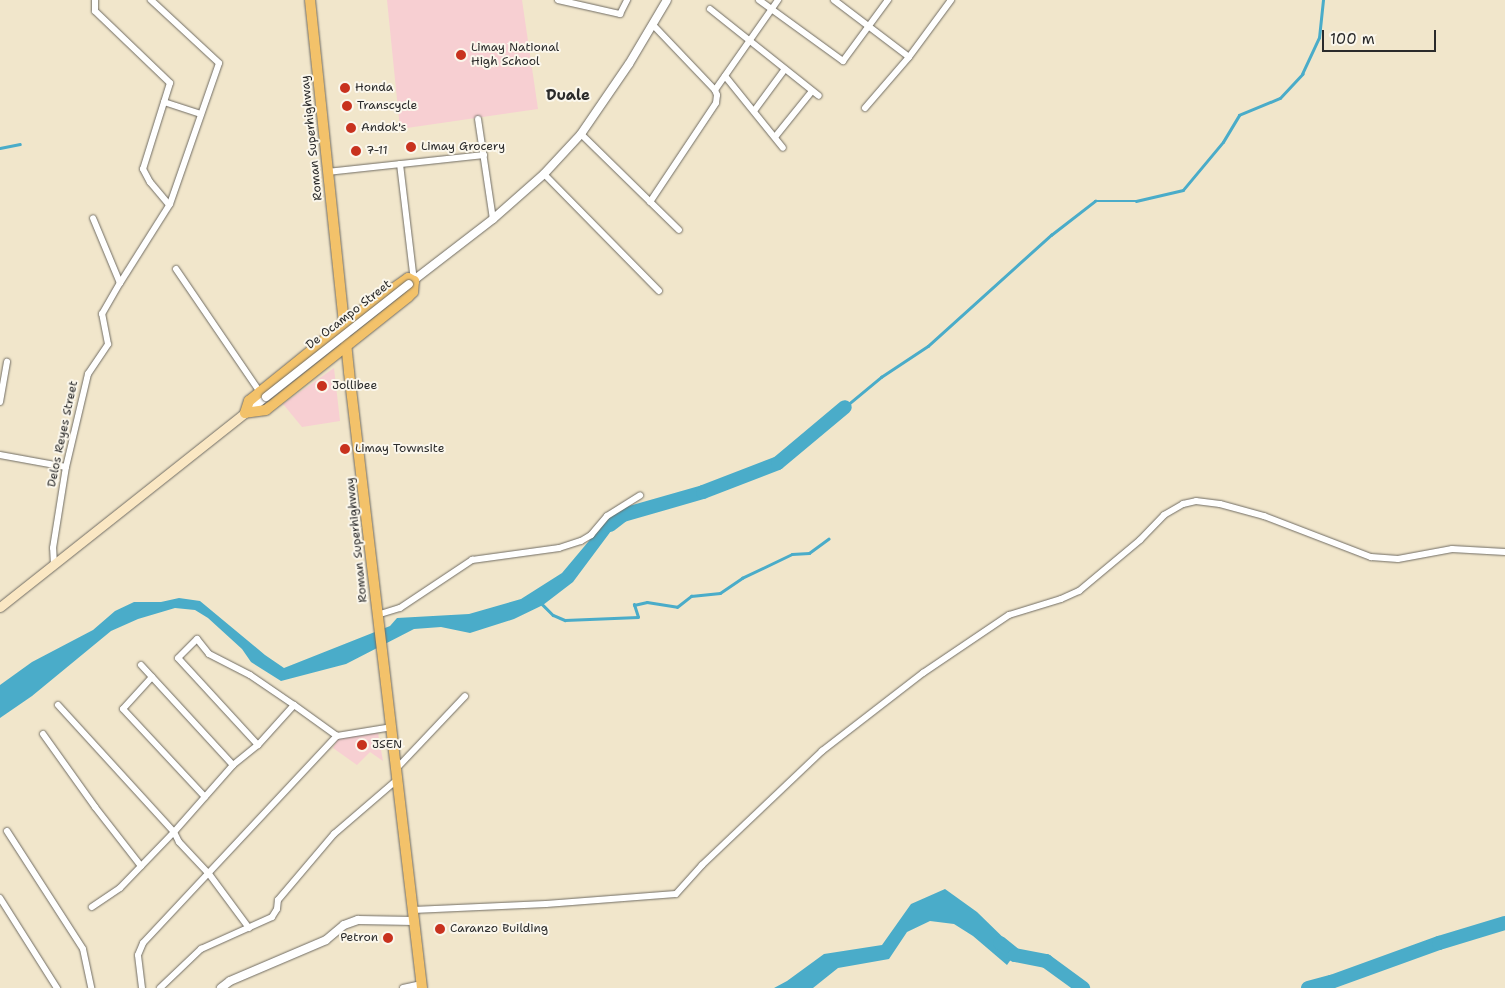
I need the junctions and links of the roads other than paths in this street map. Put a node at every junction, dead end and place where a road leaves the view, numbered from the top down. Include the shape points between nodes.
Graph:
1 (95, 0) edge
2 (151, 0) edge
3 (310, 0) edge
4 (558, 0) edge
5 (628, 0) edge
6 (667, 0) edge
7 (759, 0) edge
8 (778, 0) edge
9 (834, 0) edge
10 (848, 0) edge
11 (888, 0) edge
12 (951, 0) edge
13 (843, 7) junction
14 (710, 9) dead end
15 (772, 9) junction
16 (653, 25) junction
17 (868, 27) junction
18 (749, 40) junction
19 (909, 57) junction
20 (785, 69) junction
21 (725, 76) junction
22 (715, 90) junction
23 (812, 91) junction
24 (819, 96) dead end
25 (164, 102) junction
26 (865, 108) dead end
27 (754, 111) junction
28 (201, 114) junction
29 (478, 119) dead end
30 (581, 134) junction
31 (775, 137) junction
32 (784, 148) dead end
33 (484, 156) junction
34 (400, 164) junction
35 (328, 172) junction
36 (544, 174) junction
37 (650, 202) junction
38 (169, 205) junction
39 (93, 218) dead end
40 (493, 219) junction
41 (679, 230) dead end
42 (176, 268) dead end
43 (120, 283) junction
44 (411, 283) junction
45 (659, 291) dead end
46 (345, 324) junction
47 (348, 345) junction
48 (7, 362) dead end
49 (263, 394) junction
50 (0, 402) edge
51 (245, 413) junction
52 (0, 456) edge
53 (66, 467) junction
54 (640, 494) dead end
55 (1505, 552) edge
56 (54, 565) junction
57 (0, 606) edge
58 (377, 615) junction
59 (141, 665) dead end
60 (152, 677) junction
61 (465, 696) dead end
62 (58, 705) dead end
63 (294, 705) junction
64 (392, 727) junction
65 (43, 734) dead end
66 (337, 736) junction
67 (258, 745) junction
68 (233, 765) junction
69 (397, 768) junction
70 (398, 779) junction
71 (205, 797) junction
72 (7, 831) dead end
73 (174, 832) junction
74 (141, 866) junction
75 (209, 874) junction
76 (0, 898) edge
77 (92, 907) dead end
78 (413, 910) junction
79 (414, 921) junction
80 (249, 928) junction
81 (422, 986) edge
82 (57, 988) edge
83 (91, 988) edge
84 (142, 988) edge
85 (160, 988) edge
86 (222, 988) edge
87 (403, 988) edge

1 - 25 street via 95,11 170,83
2 - 28 street via 219,63
3 - 35 main road, Roman Superhighway
4 - 5 street via 620,14
6 - 16 street, De Ocampo Street
7 - 15 street
8 - 15 street
9 - 13 street
10 - 13 street
11 - 17 street
12 - 19 street
13 - 17 street
14 - 18 street
15 - 17 street via 843,61
15 - 18 street
16 - 22 street
16 - 30 street, De Ocampo Street
17 - 19 street
18 - 20 street
18 - 21 street
19 - 26 street
20 - 23 street
20 - 27 street
21 - 22 street
21 - 27 street
22 - 37 street via 716,103
23 - 24 street
23 - 31 street
25 - 28 street
25 - 38 street via 143,169
27 - 31 street
28 - 38 street
29 - 33 street
30 - 36 street, De Ocampo Street
30 - 37 street
31 - 32 street
33 - 34 street
33 - 40 street
34 - 35 street
34 - 44 street
35 - 46 main road, Roman Superhighway
36 - 40 street, De Ocampo Street
36 - 45 street
37 - 41 street
38 - 43 street
39 - 43 street
40 - 44 street, De Ocampo Street
42 - 49 street
43 - 53 street, Delos Reyes Street via 102,314 108,344 88,374
44 - 46 main road via 408,278 403,279
44 - 47 main road via 412,294
44 - 49 street, De Ocampo Street, bridge
46 - 47 main road, Roman Superhighway
46 - 49 main road
47 - 51 main road via 266,410
47 - 58 main road, Roman Superhighway
48 - 50 street
49 - 51 main road via 247,405
51 - 56 main road
52 - 53 street
53 - 56 street, Delos Reyes Street
54 - 58 street via 607,516 592,534 581,541 559,548 472,560 400,608
55 - 78 street via 1452,549 1398,559 1371,557 1264,516 1220,504 1196,501 1183,504 1164,515 1140,540 1079,591 1009,615 923,673 822,751 702,865 676,894
56 - 57 main road
58 - 64 main road, Roman Superhighway
59 - 60 street
60 - 68 street
60 - 71 street via 123,709
61 - 69 street
62 - 73 street
63 - 66 street
63 - 67 street
63 - 67 street via 250,675 209,654 197,639 178,658
64 - 66 street
64 - 69 main road, Roman Superhighway
65 - 74 street
66 - 75 street
67 - 68 street
68 - 71 street
69 - 70 main road, Roman Superhighway
70 - 78 main road, Roman Superhighway
70 - 80 street via 328,840 278,900 272,917
71 - 73 street
72 - 83 street via 83,949
73 - 74 street
73 - 75 street via 179,842
74 - 77 street via 120,888
75 - 80 street
75 - 84 street via 143,943 138,955
76 - 82 street
78 - 79 main road, Roman Superhighway
79 - 81 main road, Roman Superhighway
79 - 86 street via 358,920 326,940 230,981
80 - 85 street via 201,949
81 - 87 street

